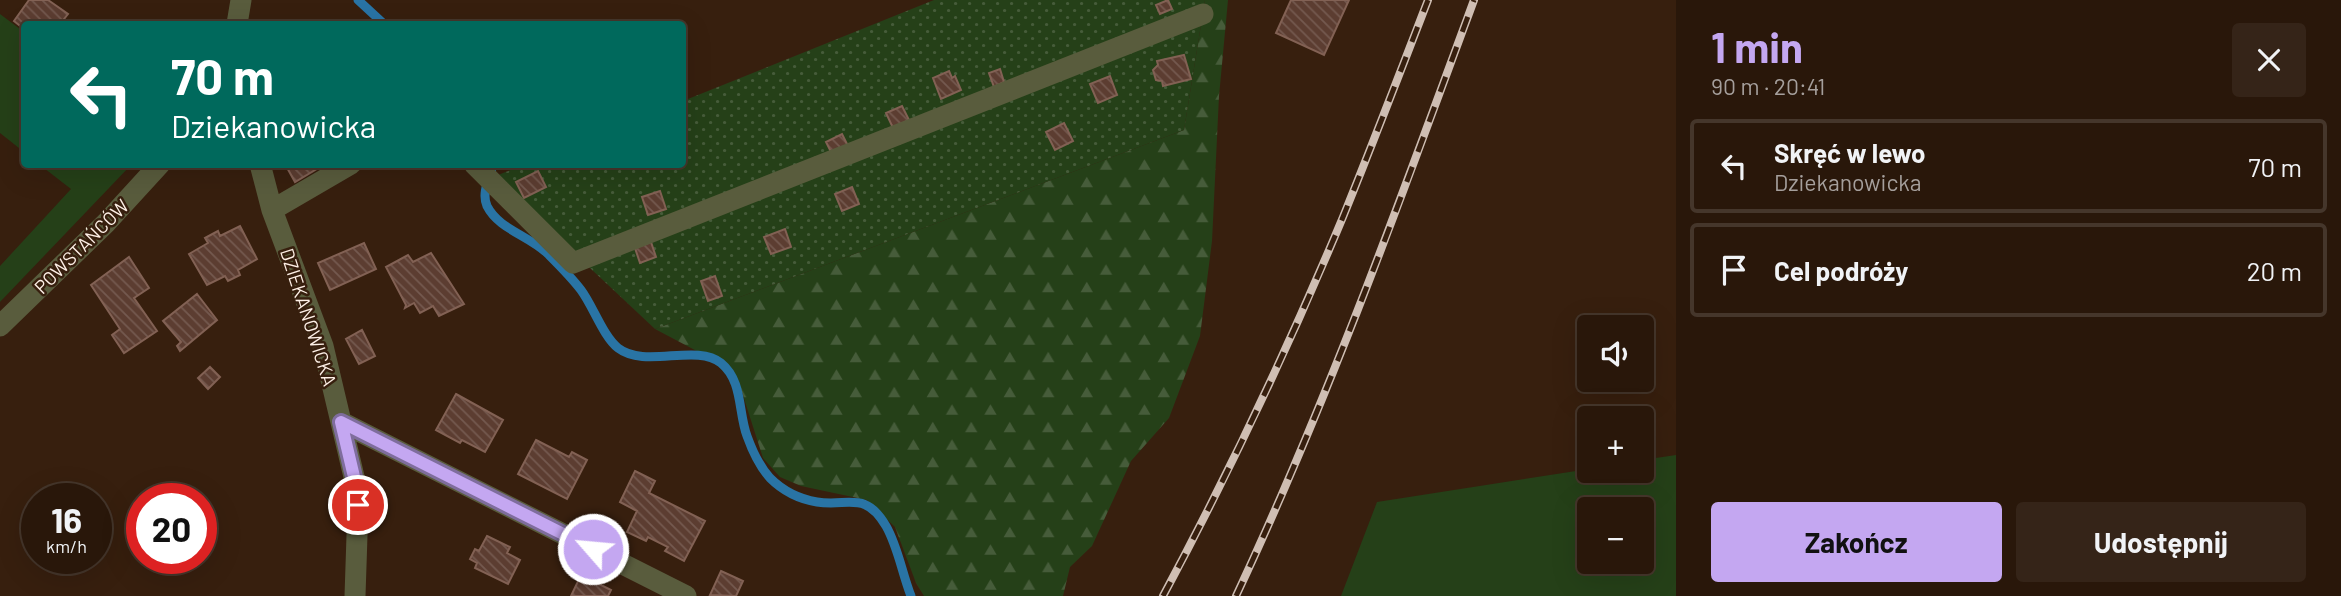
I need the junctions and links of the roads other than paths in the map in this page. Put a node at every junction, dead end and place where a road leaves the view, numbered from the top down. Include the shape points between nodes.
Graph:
1 (241, 0) edge
2 (1203, 14) dead end
3 (238, 21) edge
4 (156, 168) edge
5 (261, 168) edge
6 (344, 168) edge
7 (483, 175) edge
8 (272, 210) junction
9 (0, 326) edge
10 (341, 422) junction
11 (355, 596) edge
12 (686, 596) edge

1 - 3 street
2 - 7 street via 573,263
4 - 9 street, POWSTAŃCÓW
5 - 8 street, DZIEKANOWICKA
6 - 8 street
8 - 10 street, DZIEKANOWICKA via 323,346
10 - 11 street, DZIEKANOWICKA via 358,505
10 - 12 street

